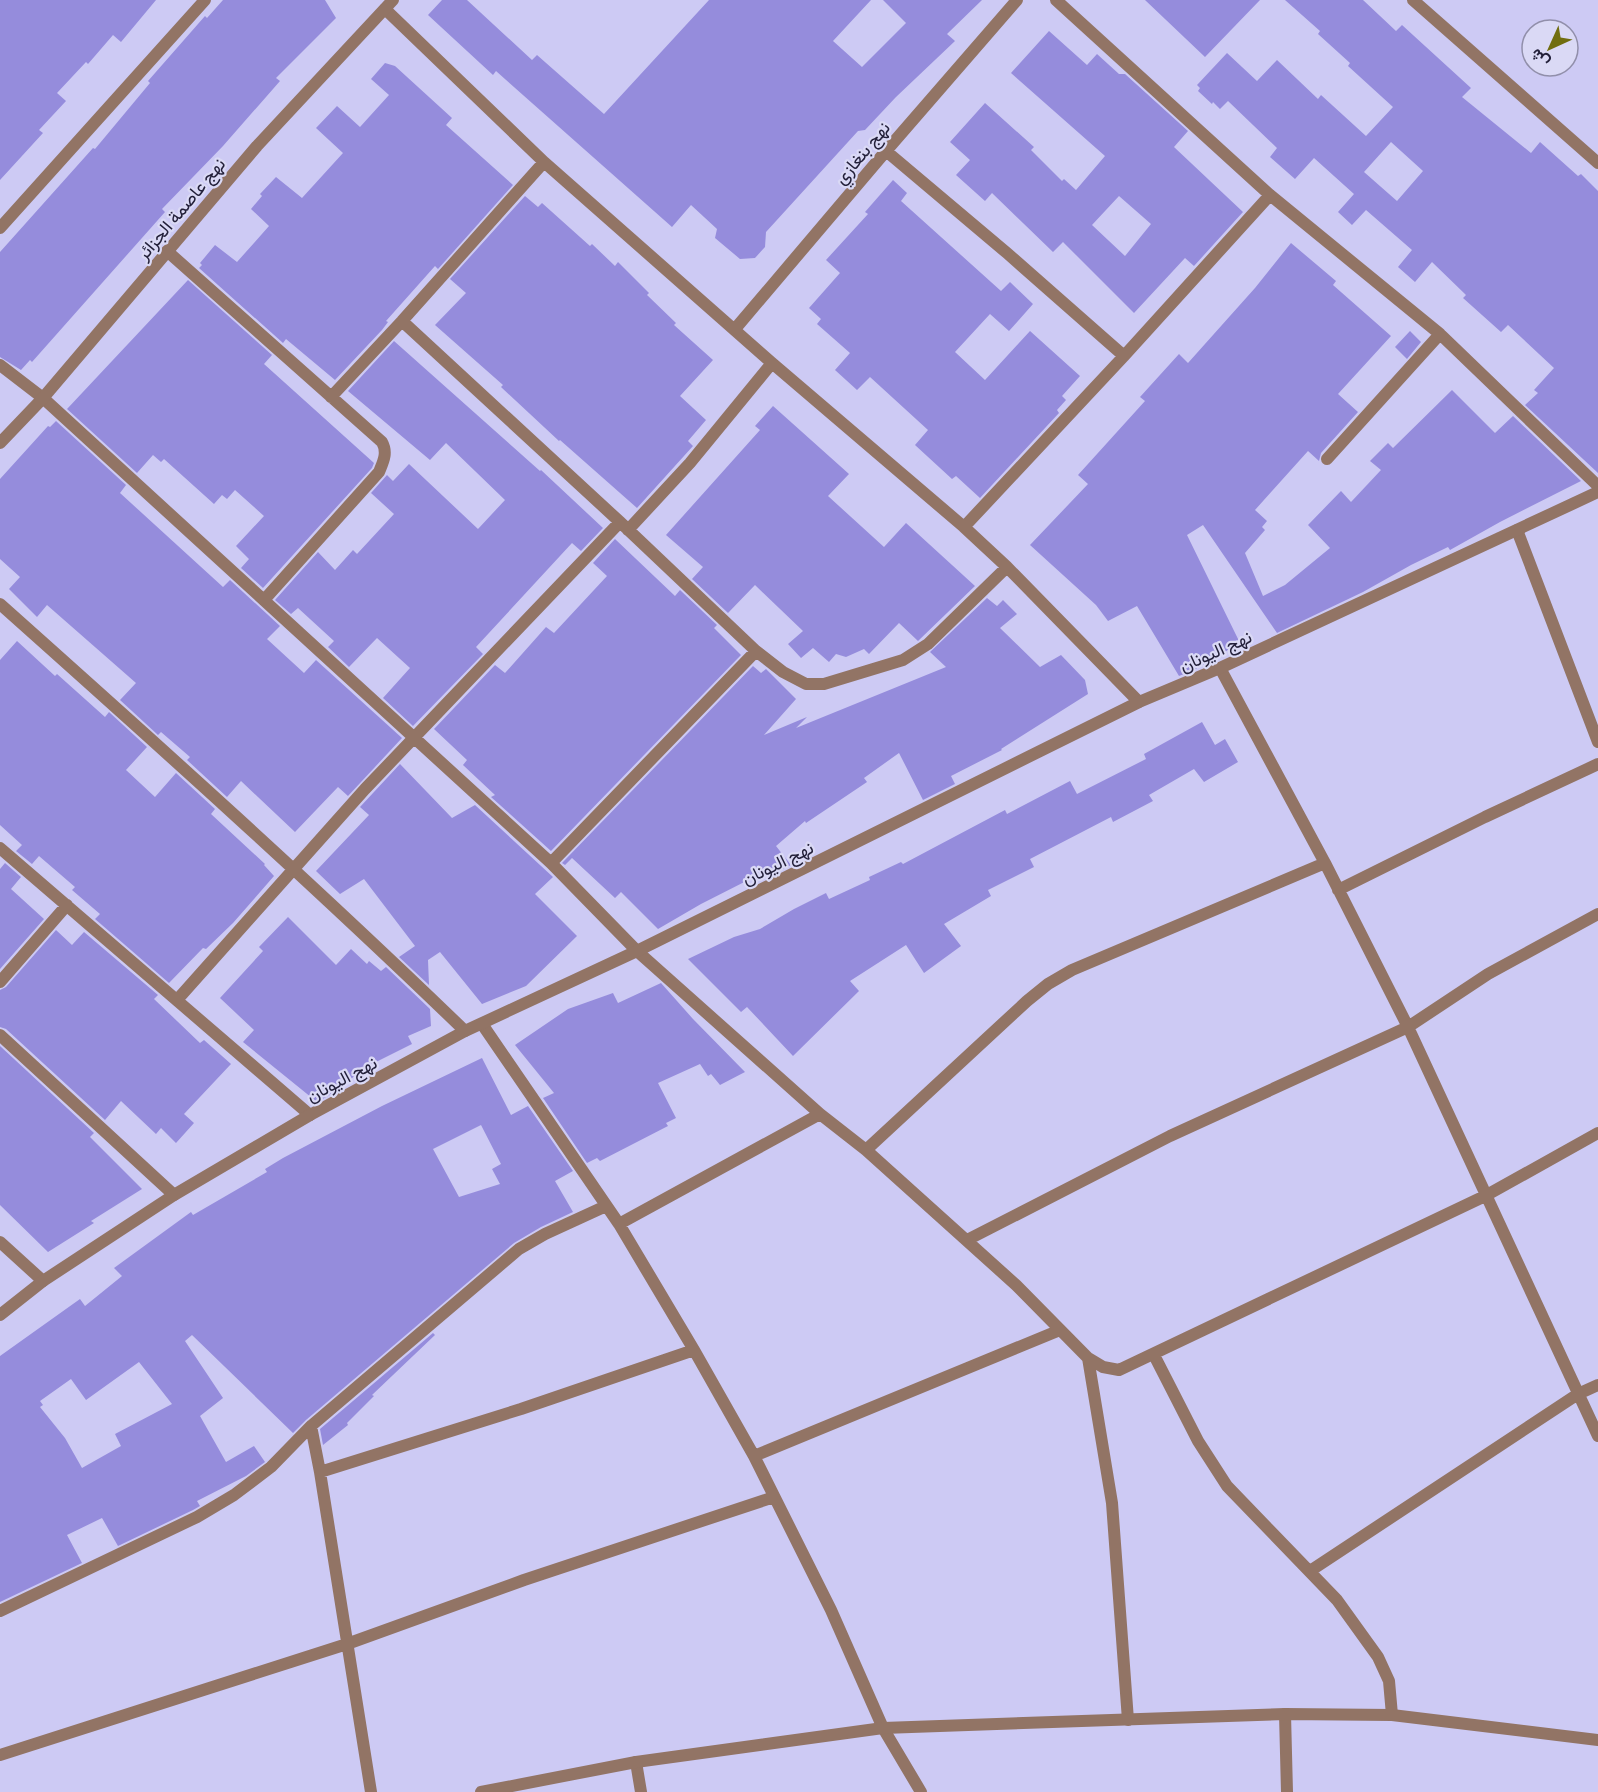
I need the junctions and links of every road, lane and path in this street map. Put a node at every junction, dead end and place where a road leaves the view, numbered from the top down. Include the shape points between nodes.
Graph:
1 (205, 0) edge
2 (1017, 0) edge
3 (1056, 0) edge
4 (1413, 0) edge
5 (385, 3) edge
6 (886, 151) junction
7 (544, 162) junction
8 (1598, 163) edge
9 (1270, 195) junction
10 (0, 228) edge
11 (167, 251) junction
12 (402, 321) junction
13 (735, 329) junction
14 (1440, 334) junction
15 (1124, 356) junction
16 (772, 363) junction
17 (0, 365) edge
18 (331, 397) junction
19 (43, 398) junction
20 (0, 443) edge
21 (1327, 459) dead end
22 (1598, 486) edge
23 (1598, 492) edge
24 (624, 526) junction
25 (964, 527) junction
26 (1517, 530) junction
27 (1007, 567) junction
28 (264, 600) junction
29 (0, 604) edge
30 (756, 651) junction
31 (1220, 668) junction
32 (1139, 702) junction
33 (416, 737) junction
34 (1598, 742) edge
35 (1598, 764) edge
36 (0, 848) edge
37 (551, 863) junction
38 (1325, 863) junction
39 (293, 870) junction
40 (1338, 890) junction
41 (67, 905) junction
42 (1598, 914) edge
43 (637, 951) junction
44 (0, 982) edge
45 (177, 1000) junction
46 (482, 1024) junction
47 (1408, 1028) junction
48 (465, 1031) junction
49 (0, 1035) edge
50 (820, 1114) junction
51 (310, 1115) junction
52 (1598, 1132) edge
53 (866, 1150) junction
54 (174, 1195) junction
55 (1485, 1196) junction
56 (606, 1206) junction
57 (619, 1224) junction
58 (967, 1240) junction
59 (0, 1242) edge
60 (43, 1281) junction
61 (0, 1315) edge
62 (1060, 1330) junction
63 (694, 1350) junction
64 (1154, 1355) junction
65 (1088, 1358) junction
66 (1598, 1385) edge
67 (1578, 1394) junction
68 (311, 1426) junction
69 (1598, 1436) edge
70 (754, 1456) junction
71 (320, 1472) junction
72 (774, 1497) junction
73 (1310, 1571) junction
74 (0, 1611) edge
75 (346, 1644) junction
76 (1285, 1714) junction
77 (1392, 1715) junction
78 (1128, 1720) junction
79 (883, 1728) junction
80 (1598, 1740) edge
81 (0, 1755) edge
82 (636, 1762) junction
83 (371, 1792) edge
84 (481, 1792) edge
85 (642, 1792) edge
86 (921, 1792) edge
87 (1287, 1792) edge

1 - 10 street
2 - 6 street, نهج بنغازي
3 - 9 street
4 - 8 street
5 - 7 street
5 - 11 street, نهج عاصمة الجزائر
6 - 13 street, نهج بنغازي
6 - 15 street
7 - 12 street
7 - 13 street
9 - 14 street
9 - 15 street
11 - 18 street
11 - 19 street, نهج عاصمة الجزائر
12 - 18 street
12 - 24 street
13 - 16 street
14 - 21 street
14 - 22 street
15 - 25 street
16 - 24 street via 690,463
16 - 25 street
17 - 19 street
18 - 28 street via 382,442 386,449 384,459 379,472
19 - 20 street, نهج عاصمة الجزائر
19 - 28 street
23 - 26 street, نهج اليونان
24 - 30 street
24 - 33 street
25 - 27 street
26 - 31 street, نهج اليونان
26 - 34 street
27 - 30 street via 928,644 903,660 824,684 806,684
27 - 32 street
28 - 33 street
29 - 39 street
30 - 37 street
31 - 32 street, نهج اليونان
31 - 38 street
32 - 43 street, نهج اليونان
33 - 37 street
33 - 39 street
35 - 40 street
36 - 41 street
37 - 43 street
38 - 40 street
38 - 53 street via 1072,970 1048,984
39 - 45 street
39 - 48 street
40 - 47 street
41 - 44 street
41 - 45 street
42 - 47 street via 1488,974
43 - 46 street, نهج اليونان
43 - 50 street
45 - 51 street
46 - 48 street, نهج اليونان
46 - 56 street
47 - 55 street
47 - 58 street via 1170,1136
48 - 51 street, نهج اليونان
49 - 54 street
50 - 53 street
50 - 57 street
51 - 54 street, نهج اليونان
52 - 55 street
53 - 58 street
54 - 60 street, نهج اليونان
55 - 64 street
55 - 67 street
56 - 57 street
56 - 68 street via 519,1249
57 - 63 street
58 - 62 street
59 - 60 street
60 - 61 street, نهج اليونان
62 - 65 street
62 - 70 street
63 - 70 street
63 - 71 street
64 - 65 street via 1119,1370
64 - 73 street via 1198,1441 1227,1486
65 - 78 street via 1112,1503
66 - 67 street
67 - 69 street
67 - 73 street
68 - 71 street
68 - 74 street via 272,1467 234,1496
70 - 72 street
71 - 75 street
72 - 75 street
72 - 79 street via 831,1610
73 - 77 street via 1337,1600 1378,1657 1389,1682
75 - 81 street
75 - 83 street
76 - 77 street
76 - 78 street
76 - 87 street
77 - 80 street
78 - 79 street
79 - 82 street
79 - 86 street
82 - 84 street
82 - 85 street

